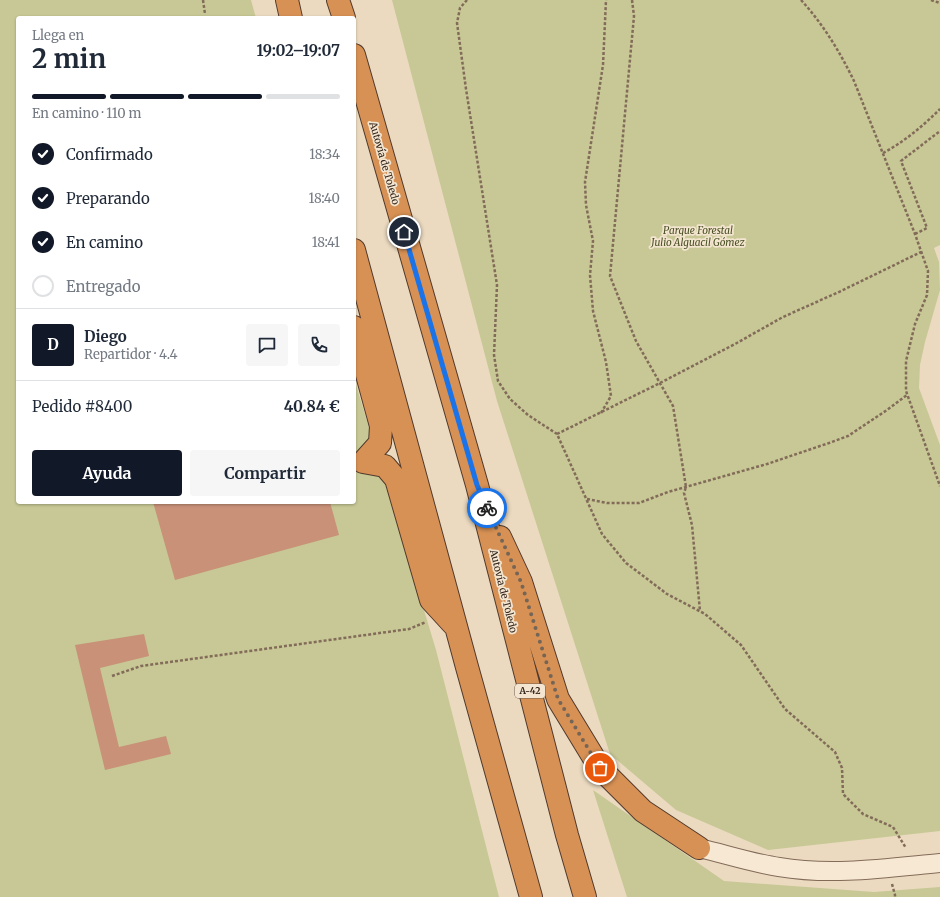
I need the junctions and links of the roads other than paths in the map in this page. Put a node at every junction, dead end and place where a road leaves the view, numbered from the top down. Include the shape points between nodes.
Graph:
1 (287, 0) edge
2 (338, 0) edge
3 (291, 16) edge
4 (343, 16) edge
5 (356, 62) edge
6 (356, 257) edge
7 (356, 334) edge
8 (477, 485) junction
9 (456, 627) junction
10 (699, 848) joint
11 (940, 863) edge
12 (531, 897) edge
13 (585, 897) edge

1 - 3 highway
2 - 4 highway
5 - 8 highway, Autovía de Toledo / A-42
6 - 9 highway
7 - 9 highway via 381,426 380,443 362,462 385,466 396,479 431,600
8 - 10 highway via 521,582 558,699 600,768 644,811
8 - 13 highway, Autovía de Toledo / A-42
9 - 12 highway
10 - 11 street via 779,867 824,871

